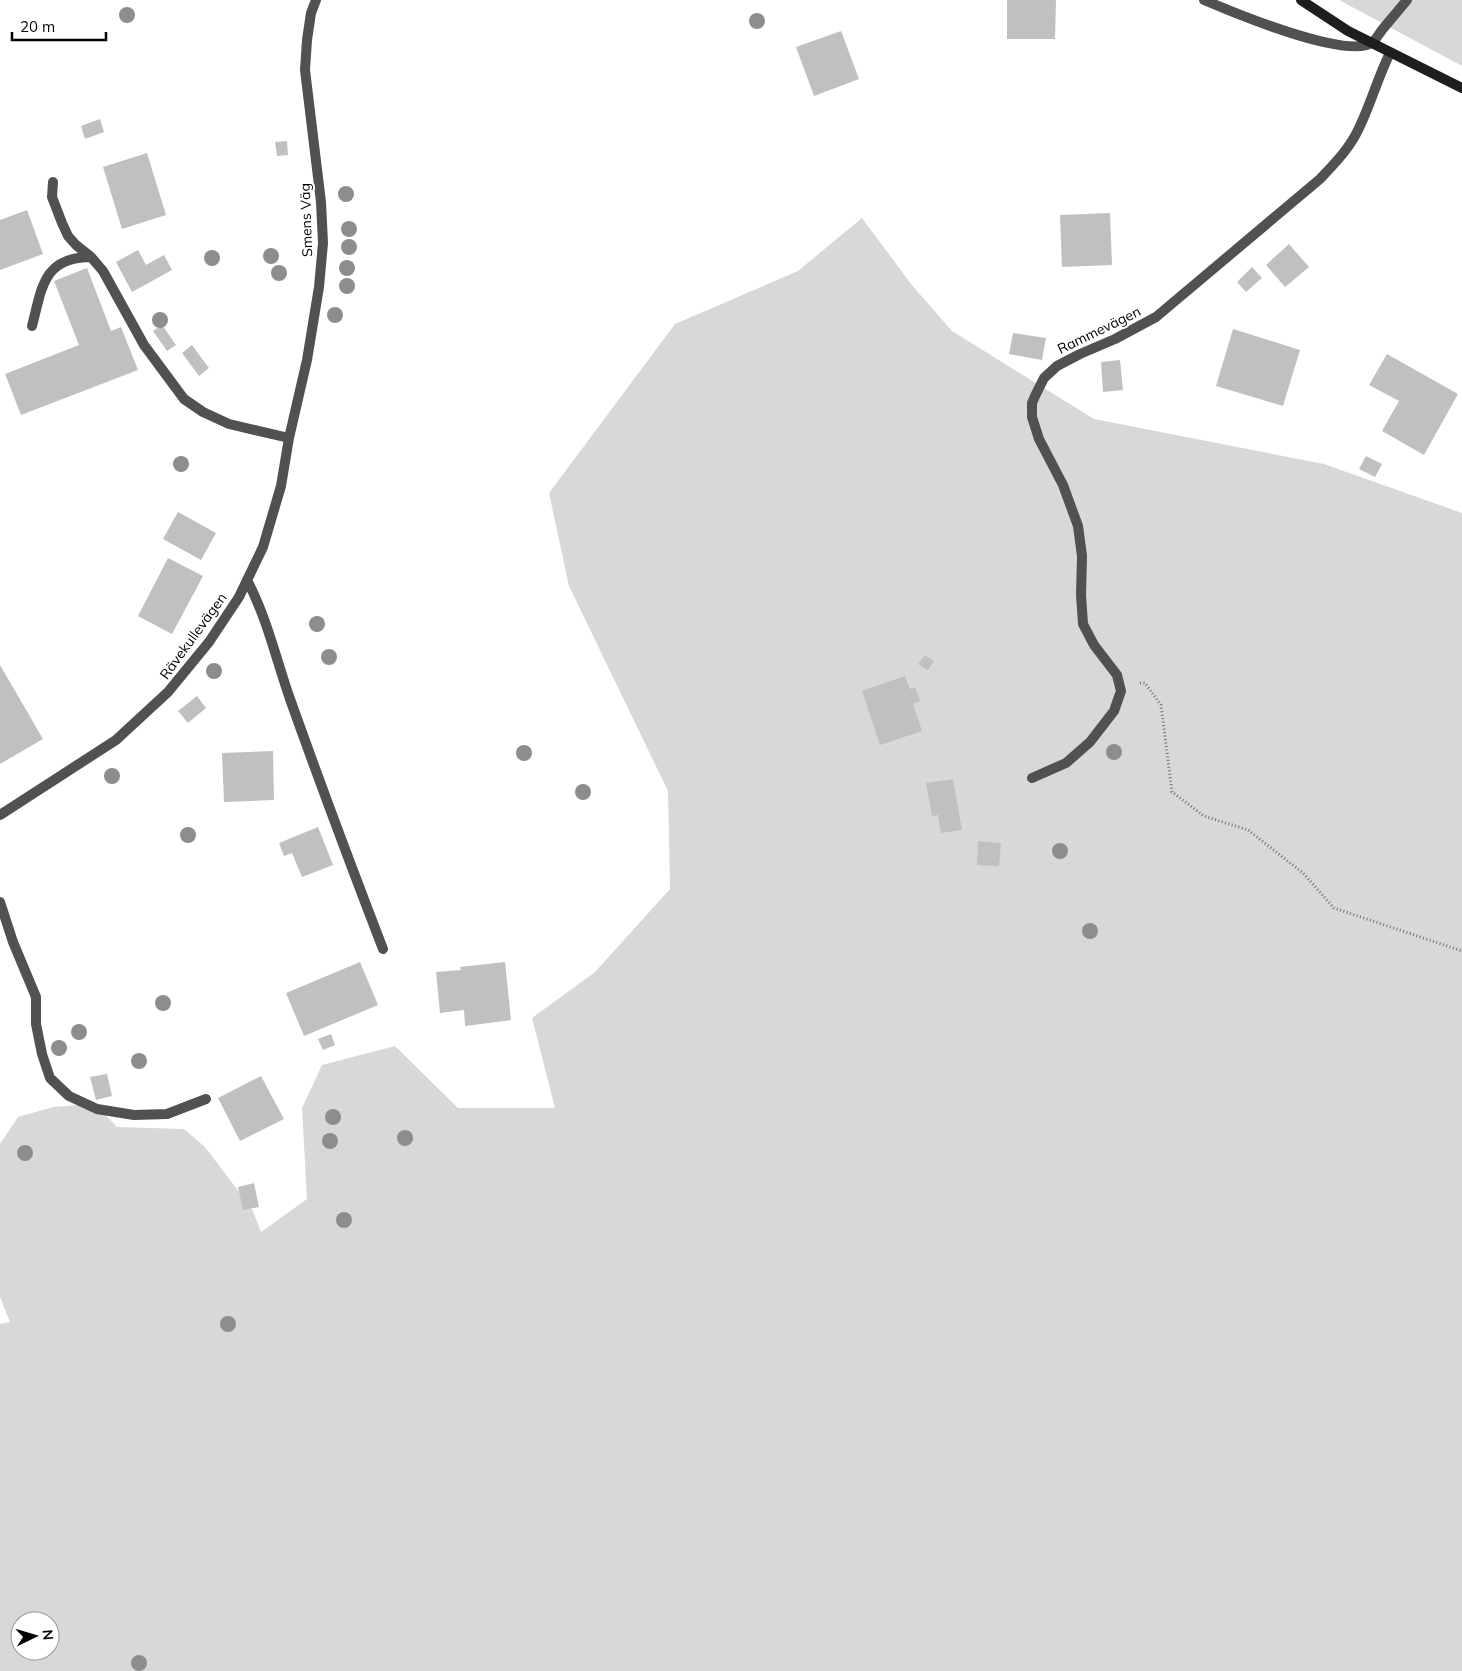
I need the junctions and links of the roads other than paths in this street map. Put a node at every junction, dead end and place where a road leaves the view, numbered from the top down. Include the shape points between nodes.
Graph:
1 (316, 0) edge
2 (1204, 0) edge
3 (1301, 0) edge
4 (1407, 0) edge
5 (1372, 43) junction
6 (1390, 53) junction
7 (1462, 88) edge
8 (53, 182) dead end
9 (91, 257) junction
10 (32, 326) dead end
11 (289, 438) junction
12 (247, 580) junction
13 (1032, 778) dead end
14 (0, 814) edge
15 (0, 902) edge
16 (384, 949) dead end
17 (206, 1098) dead end

1 - 11 lane, Smens Väg via 311,12 305,70 323,243 307,360
2 - 5 lane via 1329,44 1359,47
3 - 5 main road
4 - 5 lane
5 - 6 main road
6 - 7 main road
6 - 13 lane, Rammevägen via 1359,128 1344,153 1320,179 1156,317 1057,366 1044,378 1036,394 1032,417 1078,526 1083,624 1094,645 1117,674 1121,691 1114,711 1090,742 1066,763
8 - 9 lane via 52,197 65,230
9 - 10 lane via 69,259 50,272 42,285
9 - 11 lane via 103,271 144,345 184,398 203,412 229,424
11 - 12 lane, Rävekullevägen via 281,486 263,547
12 - 14 lane, Rävekullevägen via 209,642 168,692 116,740
12 - 16 lane
15 - 17 lane via 36,997 36,1024 50,1078 69,1096 97,1109 134,1114 167,1114

